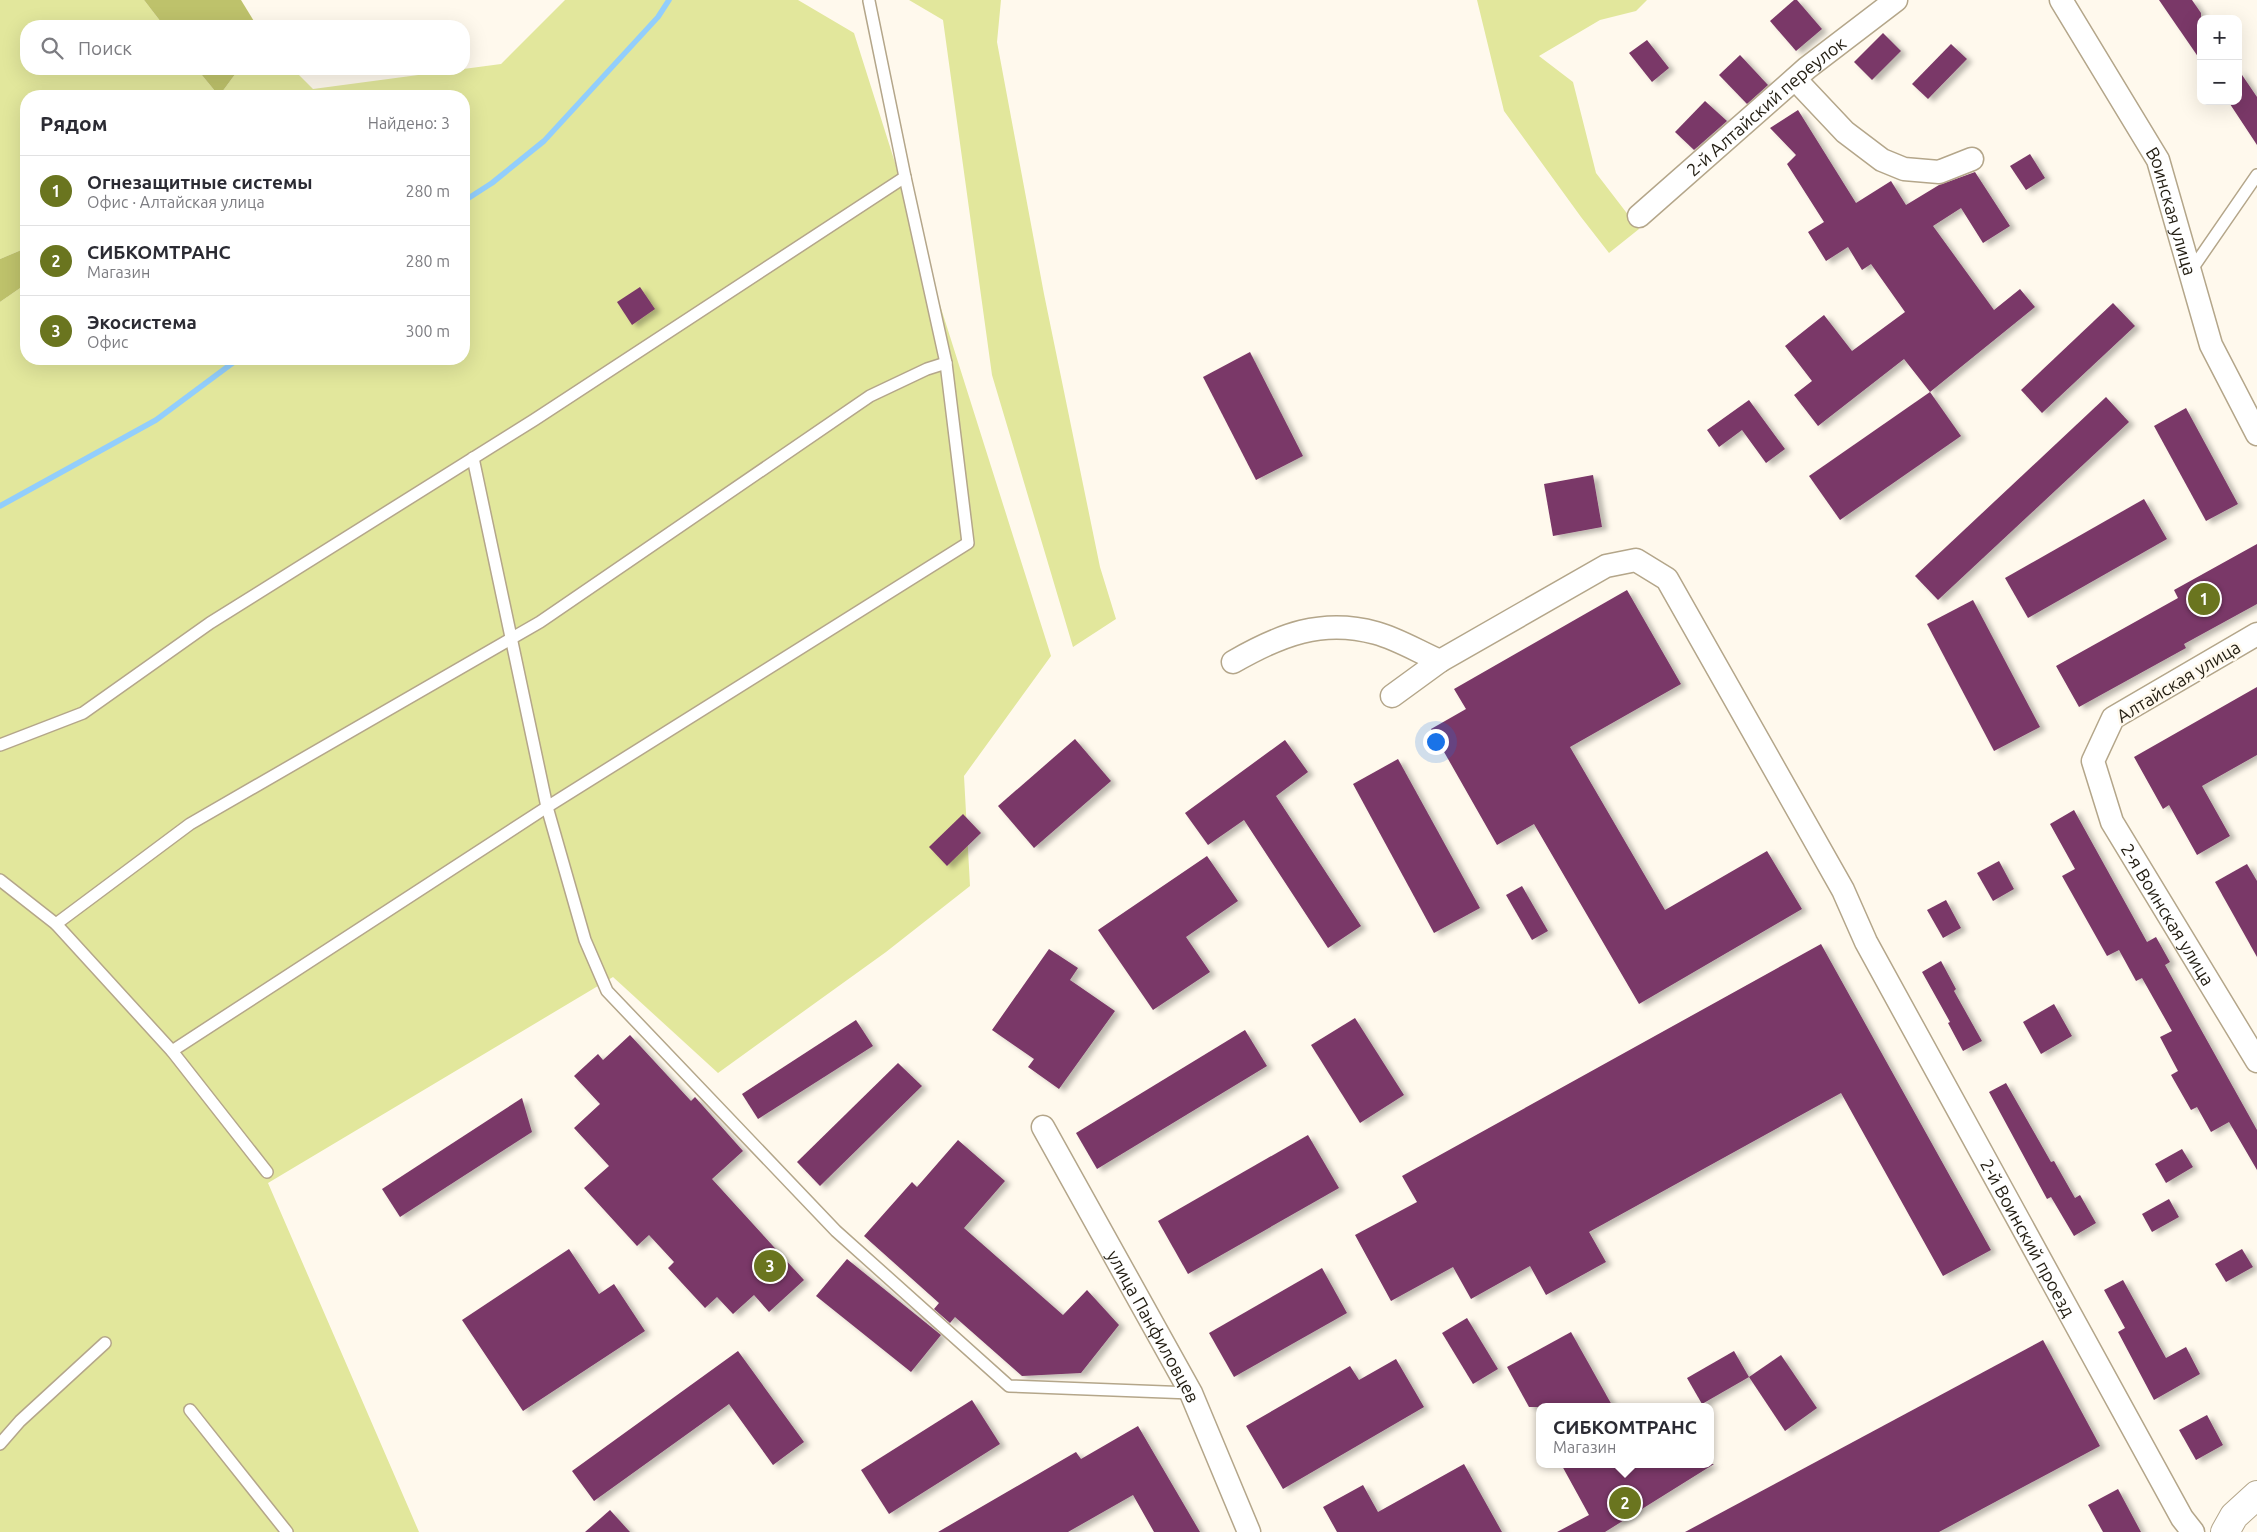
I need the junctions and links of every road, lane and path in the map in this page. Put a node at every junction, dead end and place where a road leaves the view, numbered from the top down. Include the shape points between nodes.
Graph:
1 (1896, 0) edge
2 (2060, 0) edge
3 (869, 1) edge
4 (1795, 79) junction
5 (1972, 159) dead end
6 (2257, 175) edge
7 (904, 177) junction
8 (1639, 216) dead end
9 (2190, 272) junction
10 (946, 363) junction
11 (2257, 434) edge
12 (474, 458) junction
13 (2257, 634) edge
14 (512, 639) junction
15 (1440, 661) junction
16 (1233, 662) dead end
17 (1392, 696) dead end
18 (0, 745) edge
19 (2094, 761) joint
20 (547, 807) junction
21 (0, 880) edge
22 (56, 924) junction
23 (172, 1051) junction
24 (2257, 1061) edge
25 (1043, 1128) dead end
26 (267, 1172) dead end
27 (105, 1343) dead end
28 (1191, 1393) junction
29 (190, 1410) dead end
30 (0, 1444) edge
31 (2257, 1495) edge
32 (287, 1532) edge
33 (1249, 1532) edge
34 (2192, 1532) edge
35 (2225, 1532) edge

1 - 4 street, 2-й Алтайский переулок
2 - 9 street, Воинская улица via 2158,160
3 - 7 lane
4 - 5 street via 1845,132 1882,160 1904,169 1939,172
4 - 8 street, 2-й Алтайский переулок
6 - 9 lane
7 - 10 lane
7 - 12 lane
9 - 11 street, Воинская улица via 2211,345
10 - 14 lane via 870,396
10 - 20 lane via 968,543
12 - 14 lane
12 - 18 lane via 210,623 83,712
13 - 19 street, Алтайская улица via 2113,718
14 - 20 lane
14 - 22 lane via 190,824
15 - 16 street via 1378,634 1332,626 1309,629 1263,645
15 - 17 street, 2-й Воинский проезд
15 - 34 street, 2-й Воинский проезд via 1606,566 1636,560 1667,579 1843,890 1866,942
19 - 24 street, 2-я Воинская улица via 2112,822
20 - 23 lane
20 - 28 lane via 585,940 607,991 836,1231 1009,1386
21 - 22 lane
22 - 23 lane
23 - 26 lane
25 - 28 street, улица Панфиловцев
27 - 30 lane via 20,1421
28 - 33 street, улица Панфиловцев
29 - 32 lane
31 - 35 street via 2234,1516

